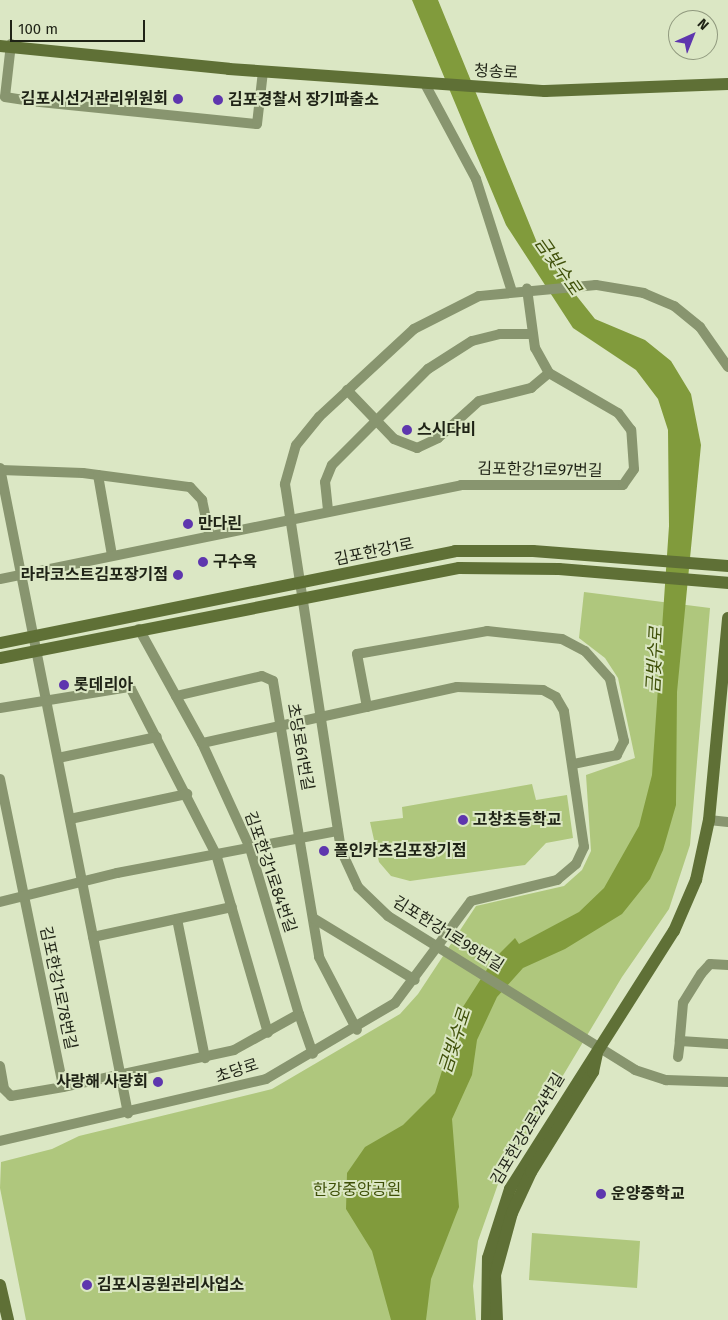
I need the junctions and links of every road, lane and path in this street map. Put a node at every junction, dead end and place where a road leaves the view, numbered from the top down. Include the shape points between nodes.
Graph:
1 (5, 45) edge
2 (263, 71) junction
3 (728, 84) edge
4 (431, 85) junction
5 (529, 288) junction
6 (511, 290) junction
7 (531, 334) junction
8 (728, 367) edge
9 (550, 373) junction
10 (347, 390) junction
11 (375, 420) junction
12 (1, 469) edge
13 (98, 475) junction
14 (328, 510) junction
15 (288, 517) junction
16 (209, 534) junction
17 (112, 555) junction
18 (728, 566) edge
19 (20, 575) junction
20 (0, 579) edge
21 (728, 584) edge
22 (302, 589) junction
23 (728, 618) edge
24 (140, 629) junction
25 (31, 636) junction
26 (0, 643) edge
27 (35, 650) junction
28 (0, 658) edge
29 (176, 696) junction
30 (46, 699) junction
31 (367, 707) junction
32 (724, 707) edge
33 (0, 708) edge
34 (321, 718) junction
35 (280, 726) junction
36 (157, 737) junction
37 (202, 743) junction
38 (58, 758) junction
39 (572, 764) junction
40 (0, 779) edge
41 (187, 794) junction
42 (70, 819) junction
43 (709, 820) junction
44 (728, 822) edge
45 (338, 831) junction
46 (300, 838) junction
47 (250, 848) junction
48 (216, 854) junction
49 (82, 882) junction
50 (24, 896) junction
51 (0, 902) edge
52 (232, 907) junction
53 (313, 918) junction
54 (177, 919) junction
55 (93, 937) junction
56 (438, 945) junction
57 (728, 965) edge
58 (415, 980) junction
59 (299, 1014) junction
60 (357, 1030) junction
61 (268, 1033) junction
62 (680, 1041) junction
63 (728, 1044) edge
64 (598, 1048) junction
65 (313, 1054) junction
66 (678, 1057) dead end
67 (205, 1058) junction
68 (0, 1066) edge
69 (120, 1076) junction
70 (728, 1082) edge
71 (63, 1087) junction
72 (128, 1113) junction
73 (0, 1141) edge
74 (0, 1285) edge
75 (8, 1320) edge
76 (487, 1320) edge
77 (497, 1320) edge

1 - 2 street, 청송로
1 - 2 street via 5,97 257,124
2 - 4 street, 청송로
3 - 4 street, 청송로 via 560,92
4 - 6 street via 476,178
5 - 6 street
5 - 7 street
5 - 8 street via 596,285 644,293 674,306 712,340
6 - 10 street via 465,300 433,316
7 - 9 street
7 - 11 street via 500,334 457,348
9 - 11 street via 531,388 479,401 423,447 402,444
9 - 14 street, 김포한강1로97번길 via 618,413 631,430 634,469 623,485 487,482
10 - 11 street
10 - 15 street via 303,434 290,456 284,484
11 - 14 street via 327,472
12 - 13 street
12 - 19 street
13 - 16 street via 190,487 202,500
13 - 17 street
14 - 15 street, 김포한강1로97번길
15 - 16 street
15 - 22 street
16 - 17 street
17 - 19 street
18 - 22 street, 김포한강1로 via 474,550
19 - 20 street
19 - 25 street
21 - 22 street, 김포한강1로 via 644,575 476,566
22 - 24 street, 김포한강1로
22 - 25 street, 김포한강1로
22 - 34 street, 김포한강1로98번길
23 - 32 street, 김포한강2로24번길
24 - 27 street, 김포한강1로
24 - 29 street, 김포한강1로84번길
25 - 26 street, 김포한강1로
25 - 27 street
27 - 28 street, 김포한강1로
27 - 30 street
29 - 35 street, 초당로61번길 via 269,677
29 - 37 street, 김포한강1로84번길
30 - 33 street
30 - 36 street via 130,687
30 - 38 street
31 - 34 street
31 - 39 street via 472,685 550,692 564,711
31 - 39 street via 357,654 487,631 562,639 585,651 610,679 624,741 617,755
32 - 43 street, 김포한강2로24번길
34 - 35 street
34 - 45 street, 김포한강1로98번길
35 - 37 street
35 - 46 street, 초당로61번길
36 - 38 street
36 - 41 street
37 - 47 street, 김포한강1로84번길
38 - 42 street
39 - 56 street, 초당로 via 585,838 576,864 549,883 471,901
40 - 50 street, 김포한강1로78번길
41 - 42 street
41 - 48 street
42 - 49 street
43 - 44 street
43 - 64 street, 김포한강2로24번길 via 701,864 682,915
45 - 46 street
45 - 56 street, 김포한강1로98번길 via 347,866 367,897 388,916
46 - 47 street
46 - 53 street, 초당로61번길
47 - 48 street
47 - 59 street, 김포한강1로84번길
48 - 49 street
48 - 52 street
49 - 50 street
49 - 55 street
50 - 51 street
50 - 71 street, 김포한강1로78번길
52 - 54 street
52 - 61 street
53 - 58 street
53 - 60 street, 초당로61번길 via 323,968
54 - 55 street
54 - 67 street
55 - 69 street
56 - 58 street, 초당로
56 - 64 street, 김포한강1로98번길
57 - 62 street via 710,964 701,974 684,1003
58 - 60 street, 초당로 via 395,1004
59 - 61 street
59 - 65 street
60 - 65 street, 초당로
61 - 67 street
62 - 63 street
62 - 66 street
64 - 70 street via 657,1078
64 - 76 street, 김포한강2로24번길 via 522,1168 503,1206 487,1266
64 - 77 street, 김포한강2로24번길 via 593,1072 531,1172 512,1212 495,1275
65 - 72 street, 초당로 via 240,1088
67 - 69 street
68 - 71 street via 4,1089 11,1096
69 - 71 street
69 - 72 street
72 - 73 street, 초당로
74 - 75 street

